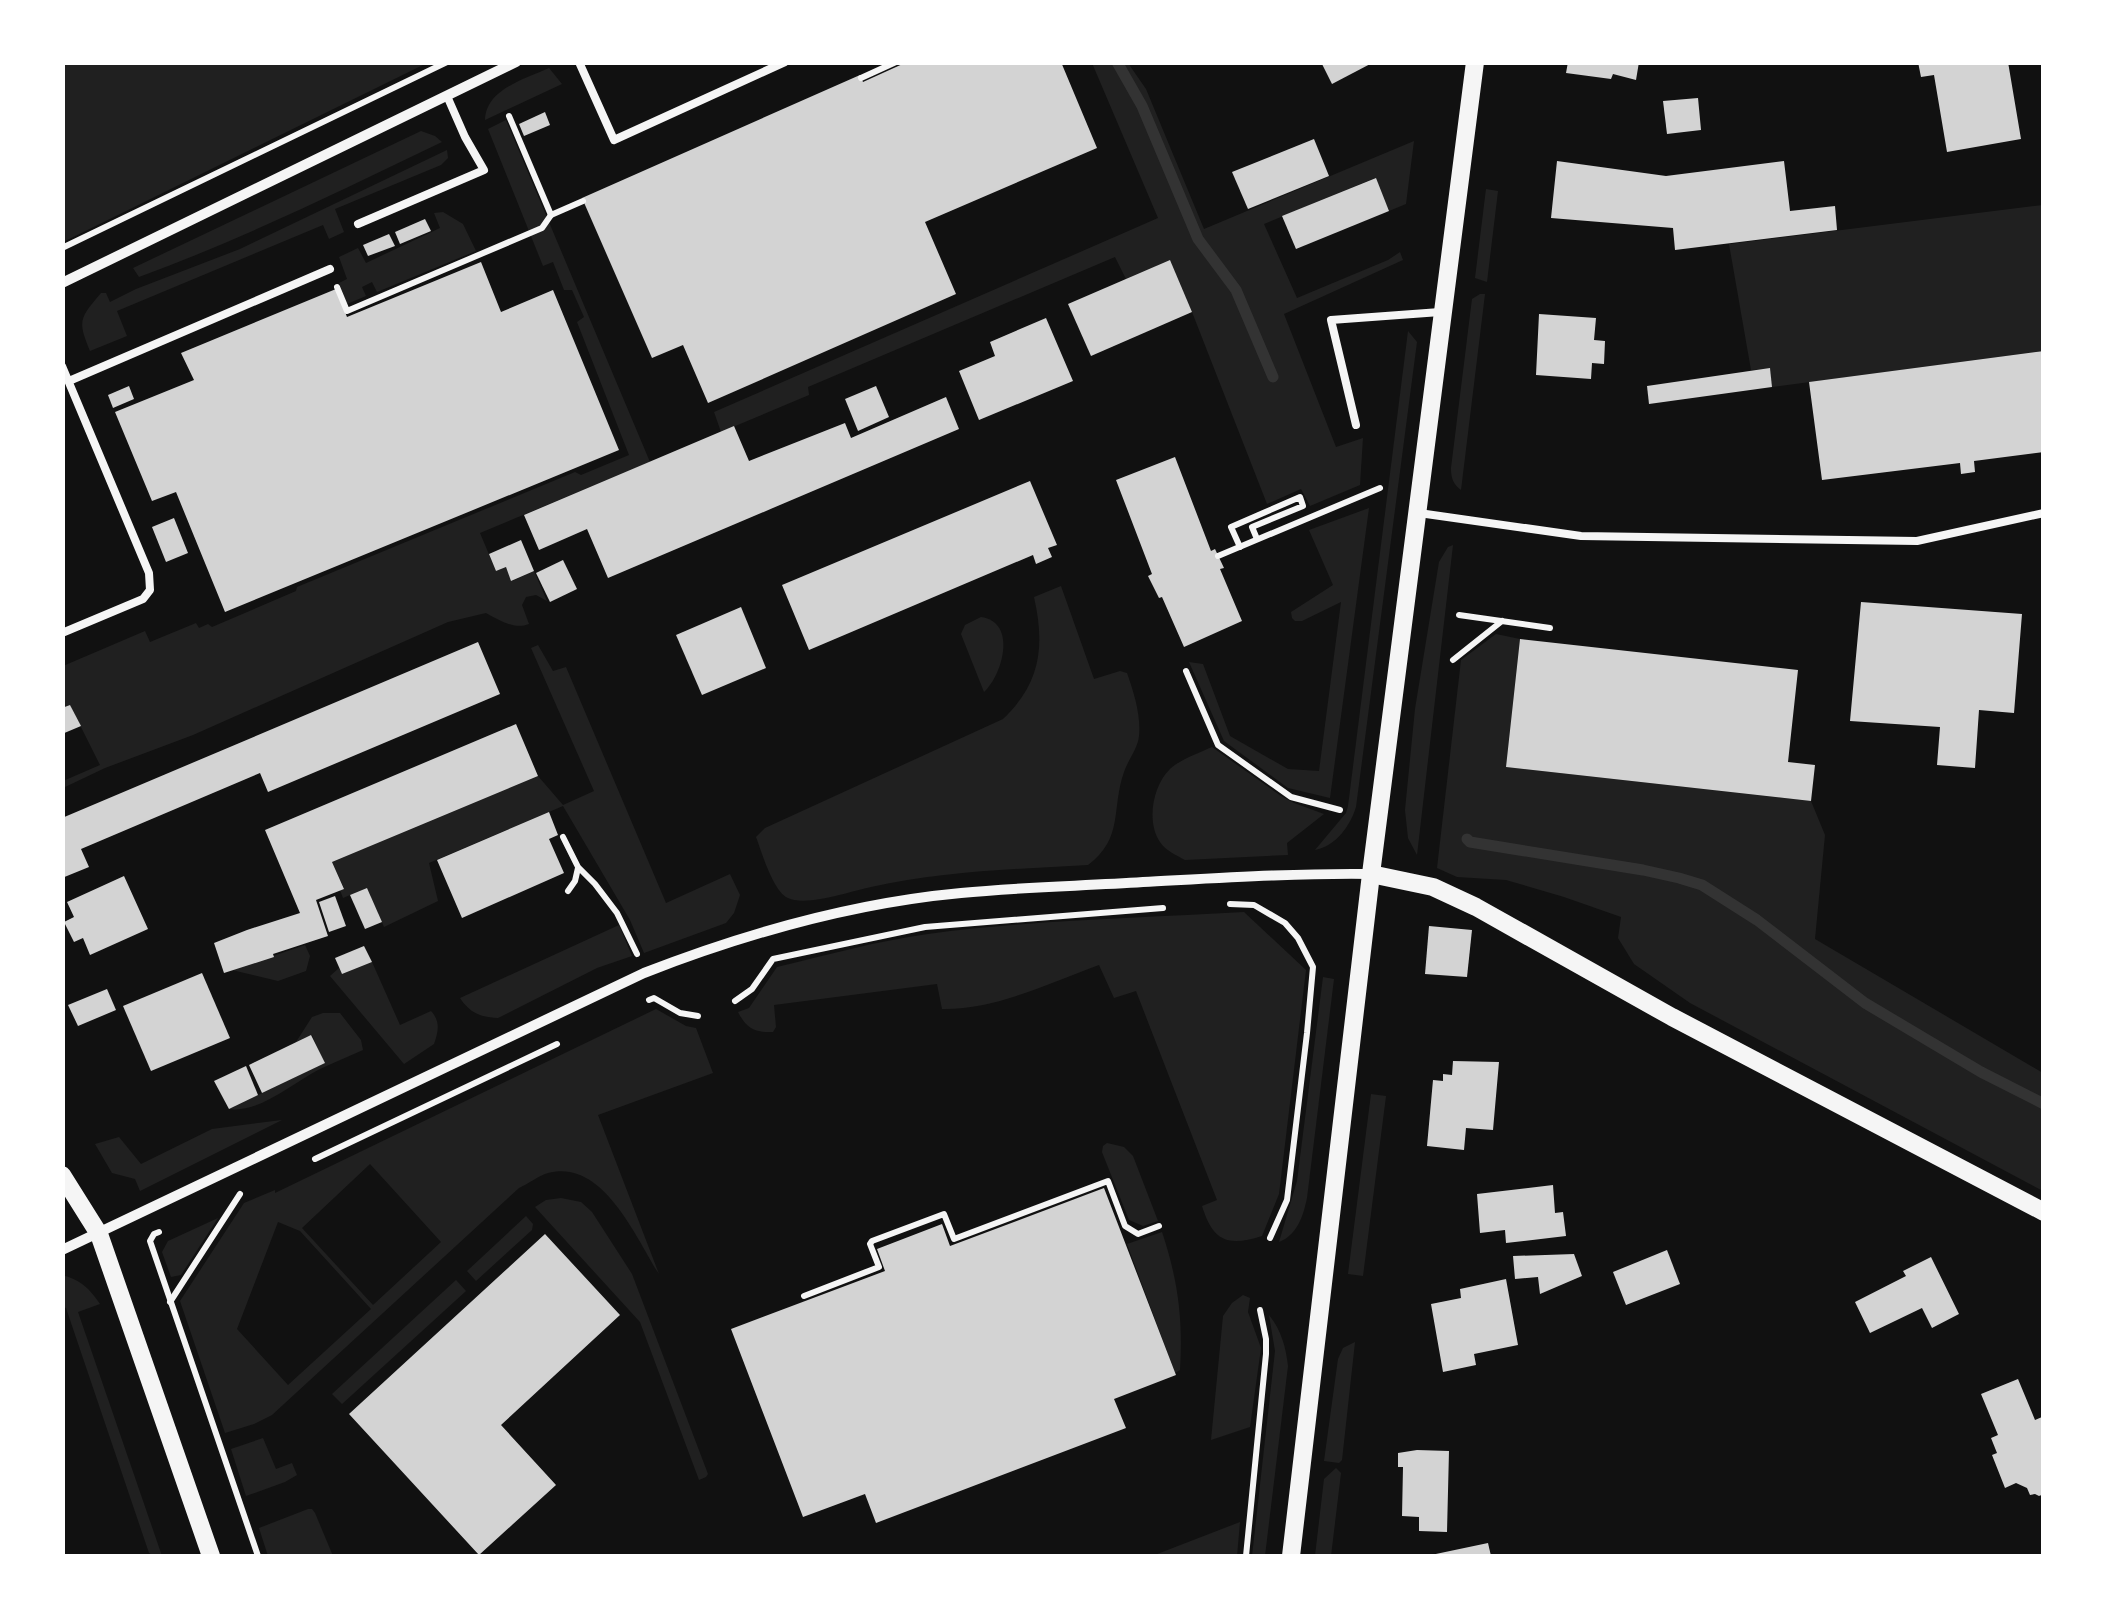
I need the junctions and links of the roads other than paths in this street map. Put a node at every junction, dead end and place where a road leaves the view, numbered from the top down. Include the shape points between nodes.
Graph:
1 (516, 62) edge
2 (579, 62) edge
3 (786, 62) edge
4 (1476, 62) edge
5 (446, 96) junction
6 (358, 224) dead end
7 (330, 268) road end
8 (62, 283) edge
9 (1444, 312) junction
10 (62, 366) edge
11 (69, 381) junction
12 (1356, 425) dead end
13 (1419, 513) junction
14 (2044, 514) edge
15 (62, 633) edge
16 (1371, 874) junction
17 (62, 1175) edge
18 (2044, 1212) edge
19 (98, 1234) junction
20 (62, 1250) edge
21 (212, 1556) edge
22 (1291, 1556) edge

1 - 5 street
2 - 3 lane via 614,140
4 - 9 street
5 - 6 lane via 484,170
5 - 8 street
7 - 11 lane
9 - 12 lane via 1332,320
9 - 13 street
10 - 11 lane
11 - 15 lane via 149,573 150,590 143,599
13 - 14 lane via 1581,536 1917,542
13 - 16 street
16 - 18 street via 1433,887 1476,907
16 - 19 street via 958,893 770,931 644,974
16 - 22 street
17 - 19 street
19 - 20 street
19 - 21 street

